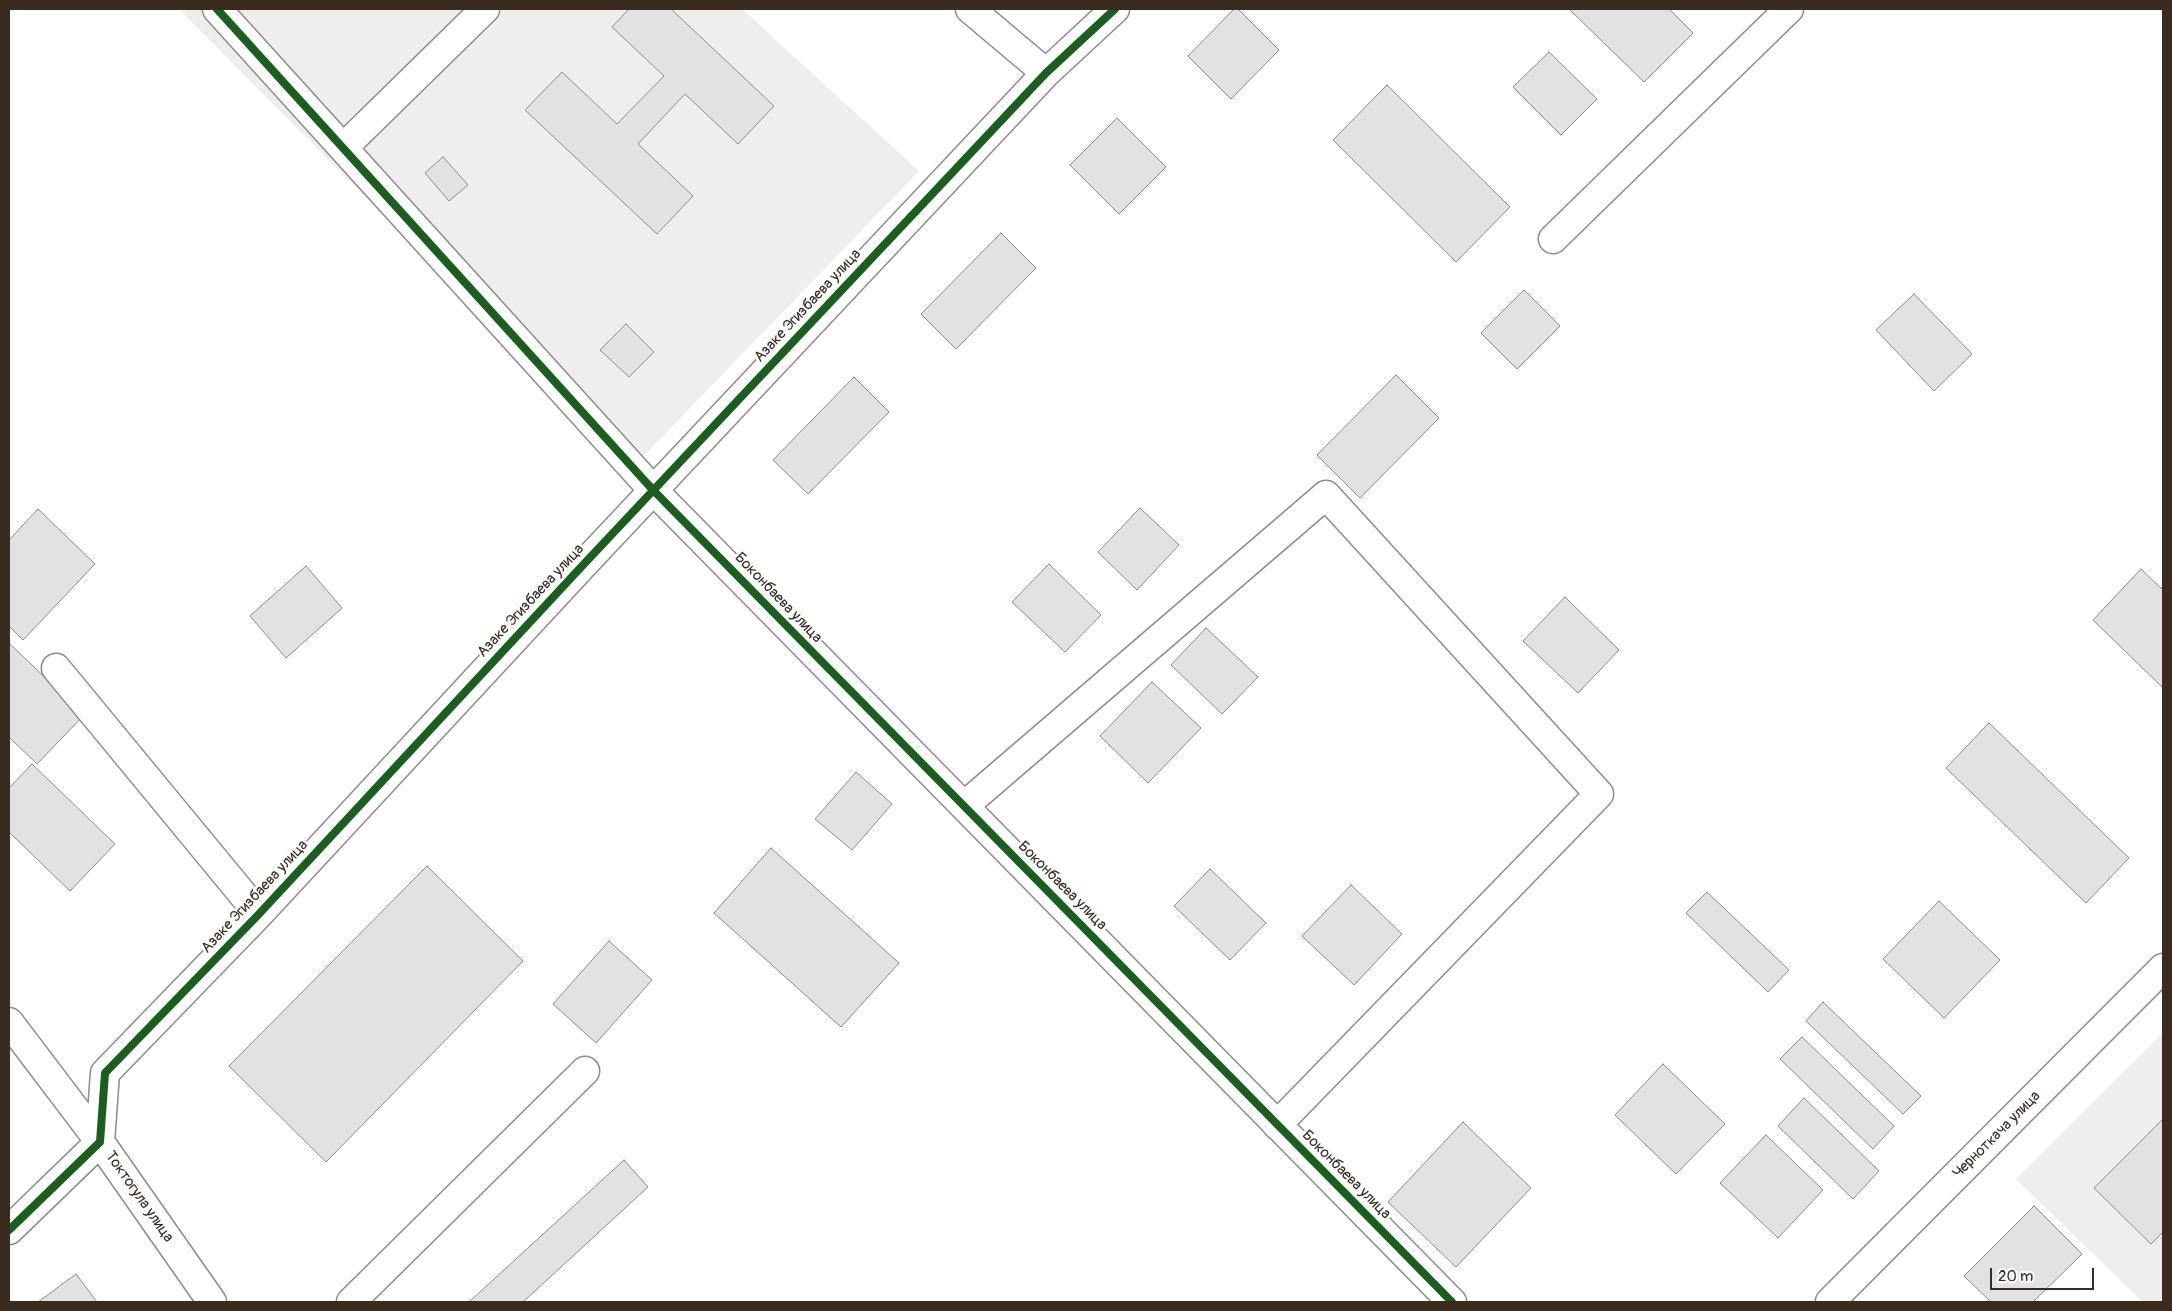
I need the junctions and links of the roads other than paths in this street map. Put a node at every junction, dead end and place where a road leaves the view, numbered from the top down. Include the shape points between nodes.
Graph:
1 (217, 9) edge
2 (485, 9) edge
3 (970, 9) edge
4 (1115, 9) edge
5 (1789, 9) edge
6 (1046, 73) junction
7 (343, 148) junction
8 (1553, 239) dead end
9 (654, 490) junction
10 (56, 668) dead end
11 (964, 806) junction
12 (259, 914) junction
13 (2163, 968) edge
14 (9, 1022) edge
15 (585, 1071) dead end
16 (1277, 1125) junction
17 (100, 1142) junction
18 (9, 1230) edge
19 (212, 1302) edge
20 (351, 1302) edge
21 (1452, 1302) edge
22 (1830, 1302) edge

1 - 7 street, Боконбаева улица
2 - 7 street
3 - 6 street
4 - 6 street, Азаке Эгизбаева улица
5 - 8 street
6 - 9 street, Азаке Эгизбаева улица
7 - 9 street, Боконбаева улица
9 - 11 street, Боконбаева улица
9 - 12 street, Азаке Эгизбаева улица
10 - 12 street
11 - 16 street, Боконбаева улица
11 - 16 street via 1326,495 1599,794
12 - 17 street, Азаке Эгизбаева улица via 105,1073
13 - 22 street, Черноткача улица
14 - 17 street, Токтогула улица
15 - 20 street
16 - 21 street, Боконбаева улица
17 - 18 street
17 - 19 street, Токтогула улица

